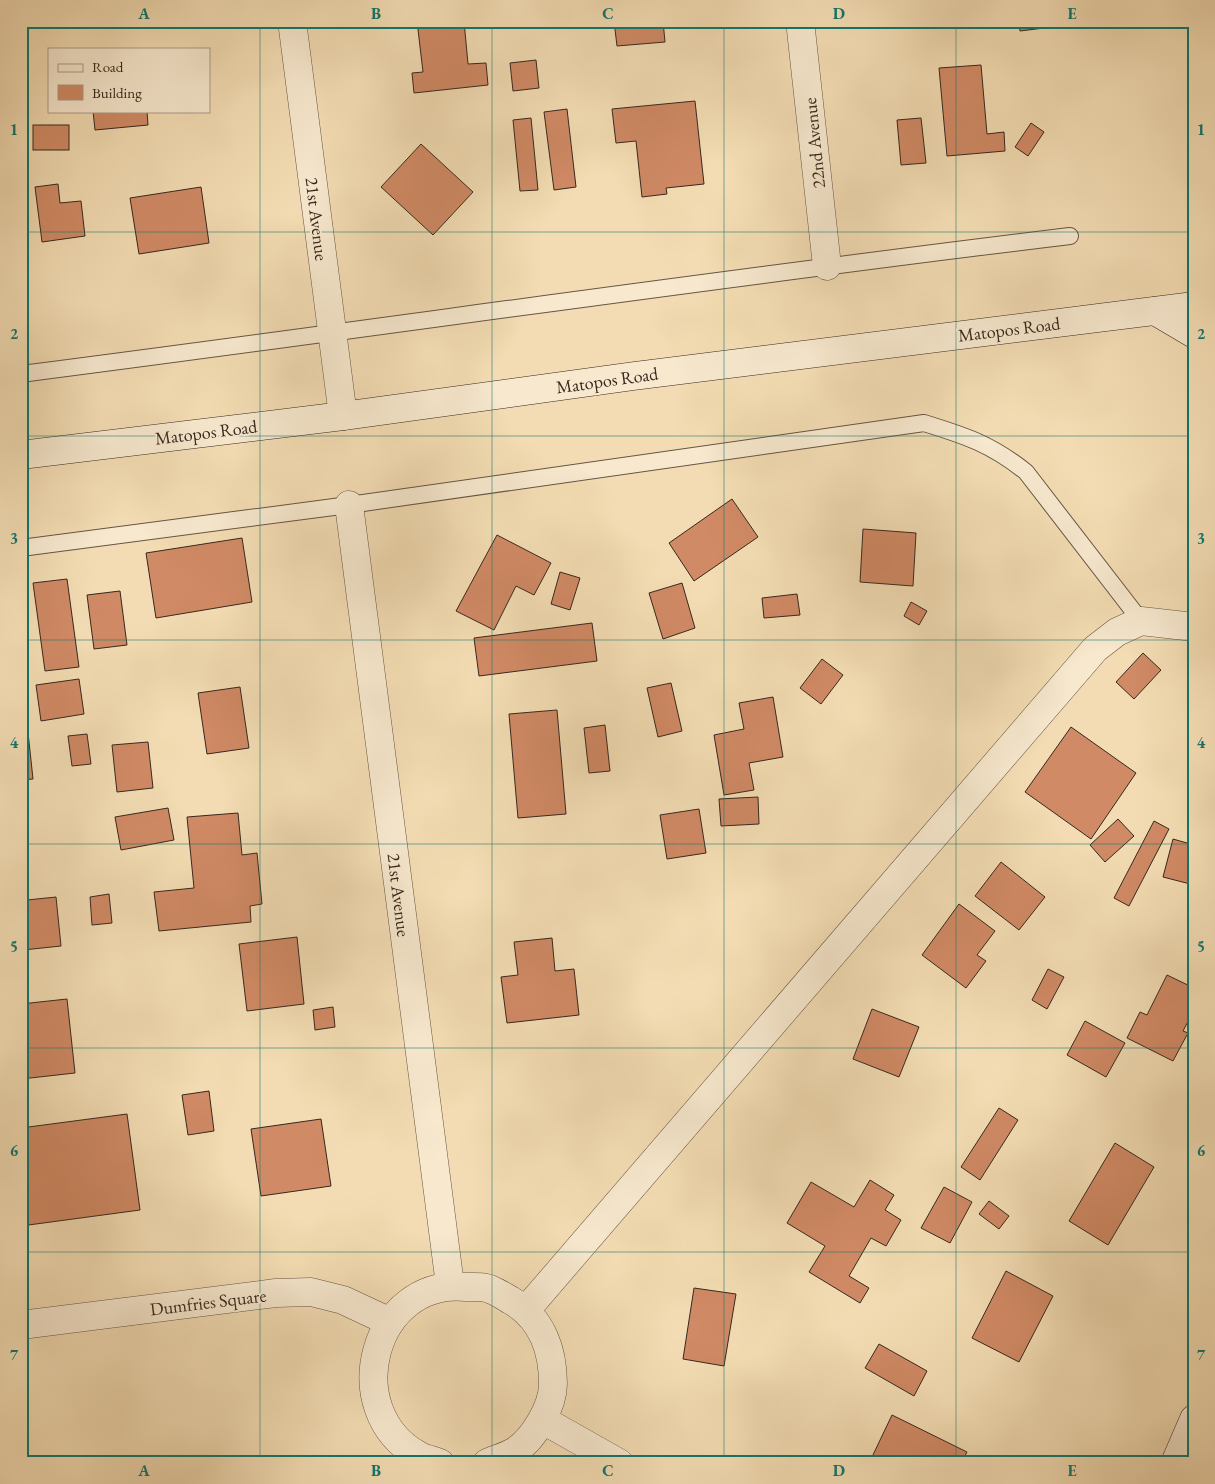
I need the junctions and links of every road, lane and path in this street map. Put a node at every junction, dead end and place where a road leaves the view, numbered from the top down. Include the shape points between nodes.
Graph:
1 (292, 21) edge
2 (800, 21) edge
3 (1070, 236) dead end
4 (827, 266) junction
5 (1194, 285) edge
6 (1194, 306) edge
7 (1155, 311) junction
8 (332, 334) junction
9 (1194, 334) edge
10 (21, 374) edge
11 (343, 416) junction
12 (21, 455) edge
13 (349, 505) junction
14 (21, 548) edge
15 (1140, 621) junction
16 (1194, 627) edge
17 (450, 1285) junction
18 (526, 1310) junction
19 (390, 1322) junction
20 (21, 1325) edge
21 (1194, 1419) edge
22 (543, 1420) junction
23 (421, 1460) edge
24 (487, 1463) edge
25 (619, 1463) edge
26 (1175, 1463) edge

1 - 8 street, 21st Avenue
2 - 4 street, 22nd Avenue
3 - 4 lane
4 - 8 lane
5 - 7 street
6 - 7 street, Matopos Road
7 - 9 street
7 - 11 street, Matopos Road
8 - 10 lane
8 - 11 street, 21st Avenue
11 - 12 street, Matopos Road
13 - 14 lane
13 - 15 lane via 924,423 980,441 1004,454 1026,472
13 - 17 street, 21st Avenue
15 - 16 street
15 - 18 street via 1117,632 1095,650
17 - 18 street via 490,1289
17 - 19 street via 427,1292 406,1304
18 - 22 street via 544,1334 553,1362 553,1392
19 - 20 street, Dumfries Square via 342,1300 311,1292
19 - 23 street via 378,1344 372,1369 374,1395 383,1419 398,1440
21 - 26 street
22 - 24 street via 516,1450
22 - 25 street

